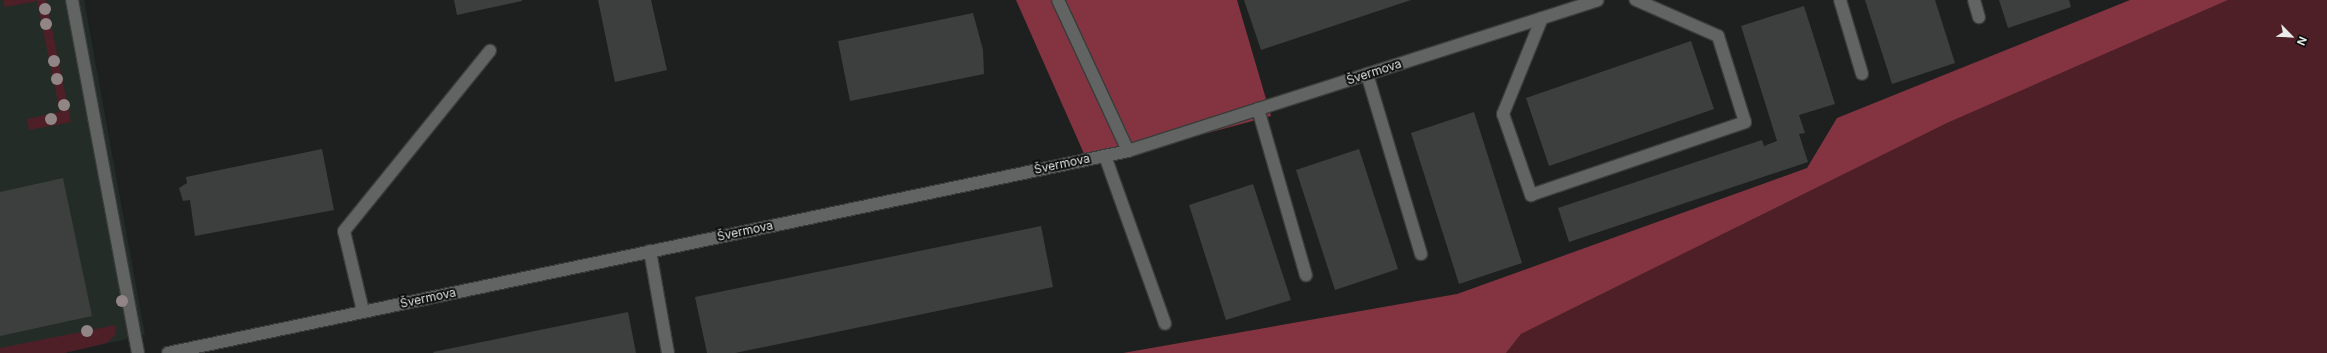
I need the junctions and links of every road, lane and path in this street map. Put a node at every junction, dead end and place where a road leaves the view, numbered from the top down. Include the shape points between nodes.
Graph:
1 (72, 0) edge
2 (1058, 0) edge
3 (1597, 0) edge
4 (1636, 0) edge
5 (1840, 0) edge
6 (1974, 0) edge
7 (1979, 17) dead end
8 (1542, 18) junction
9 (490, 51) dead end
10 (1367, 74) junction
11 (1862, 74) dead end
12 (1258, 109) junction
13 (1128, 151) junction
14 (1105, 156) junction
15 (650, 251) junction
16 (1421, 254) dead end
17 (1306, 275) dead end
18 (363, 312) junction
19 (1165, 324) dead end
20 (138, 353) edge
21 (168, 353) edge
22 (668, 353) edge

1 - 20 street
2 - 13 street
3 - 8 street, Švermova
4 - 8 street via 1718,36 1745,122 1531,195 1503,114
5 - 11 street
6 - 7 street
8 - 10 street, Švermova
9 - 18 street via 344,231
10 - 12 street, Švermova
10 - 16 street
12 - 13 street, Švermova
12 - 17 street
13 - 14 street, Švermova
14 - 15 street, Švermova
14 - 19 street
15 - 18 street, Švermova
15 - 22 street
18 - 21 street, Švermova

